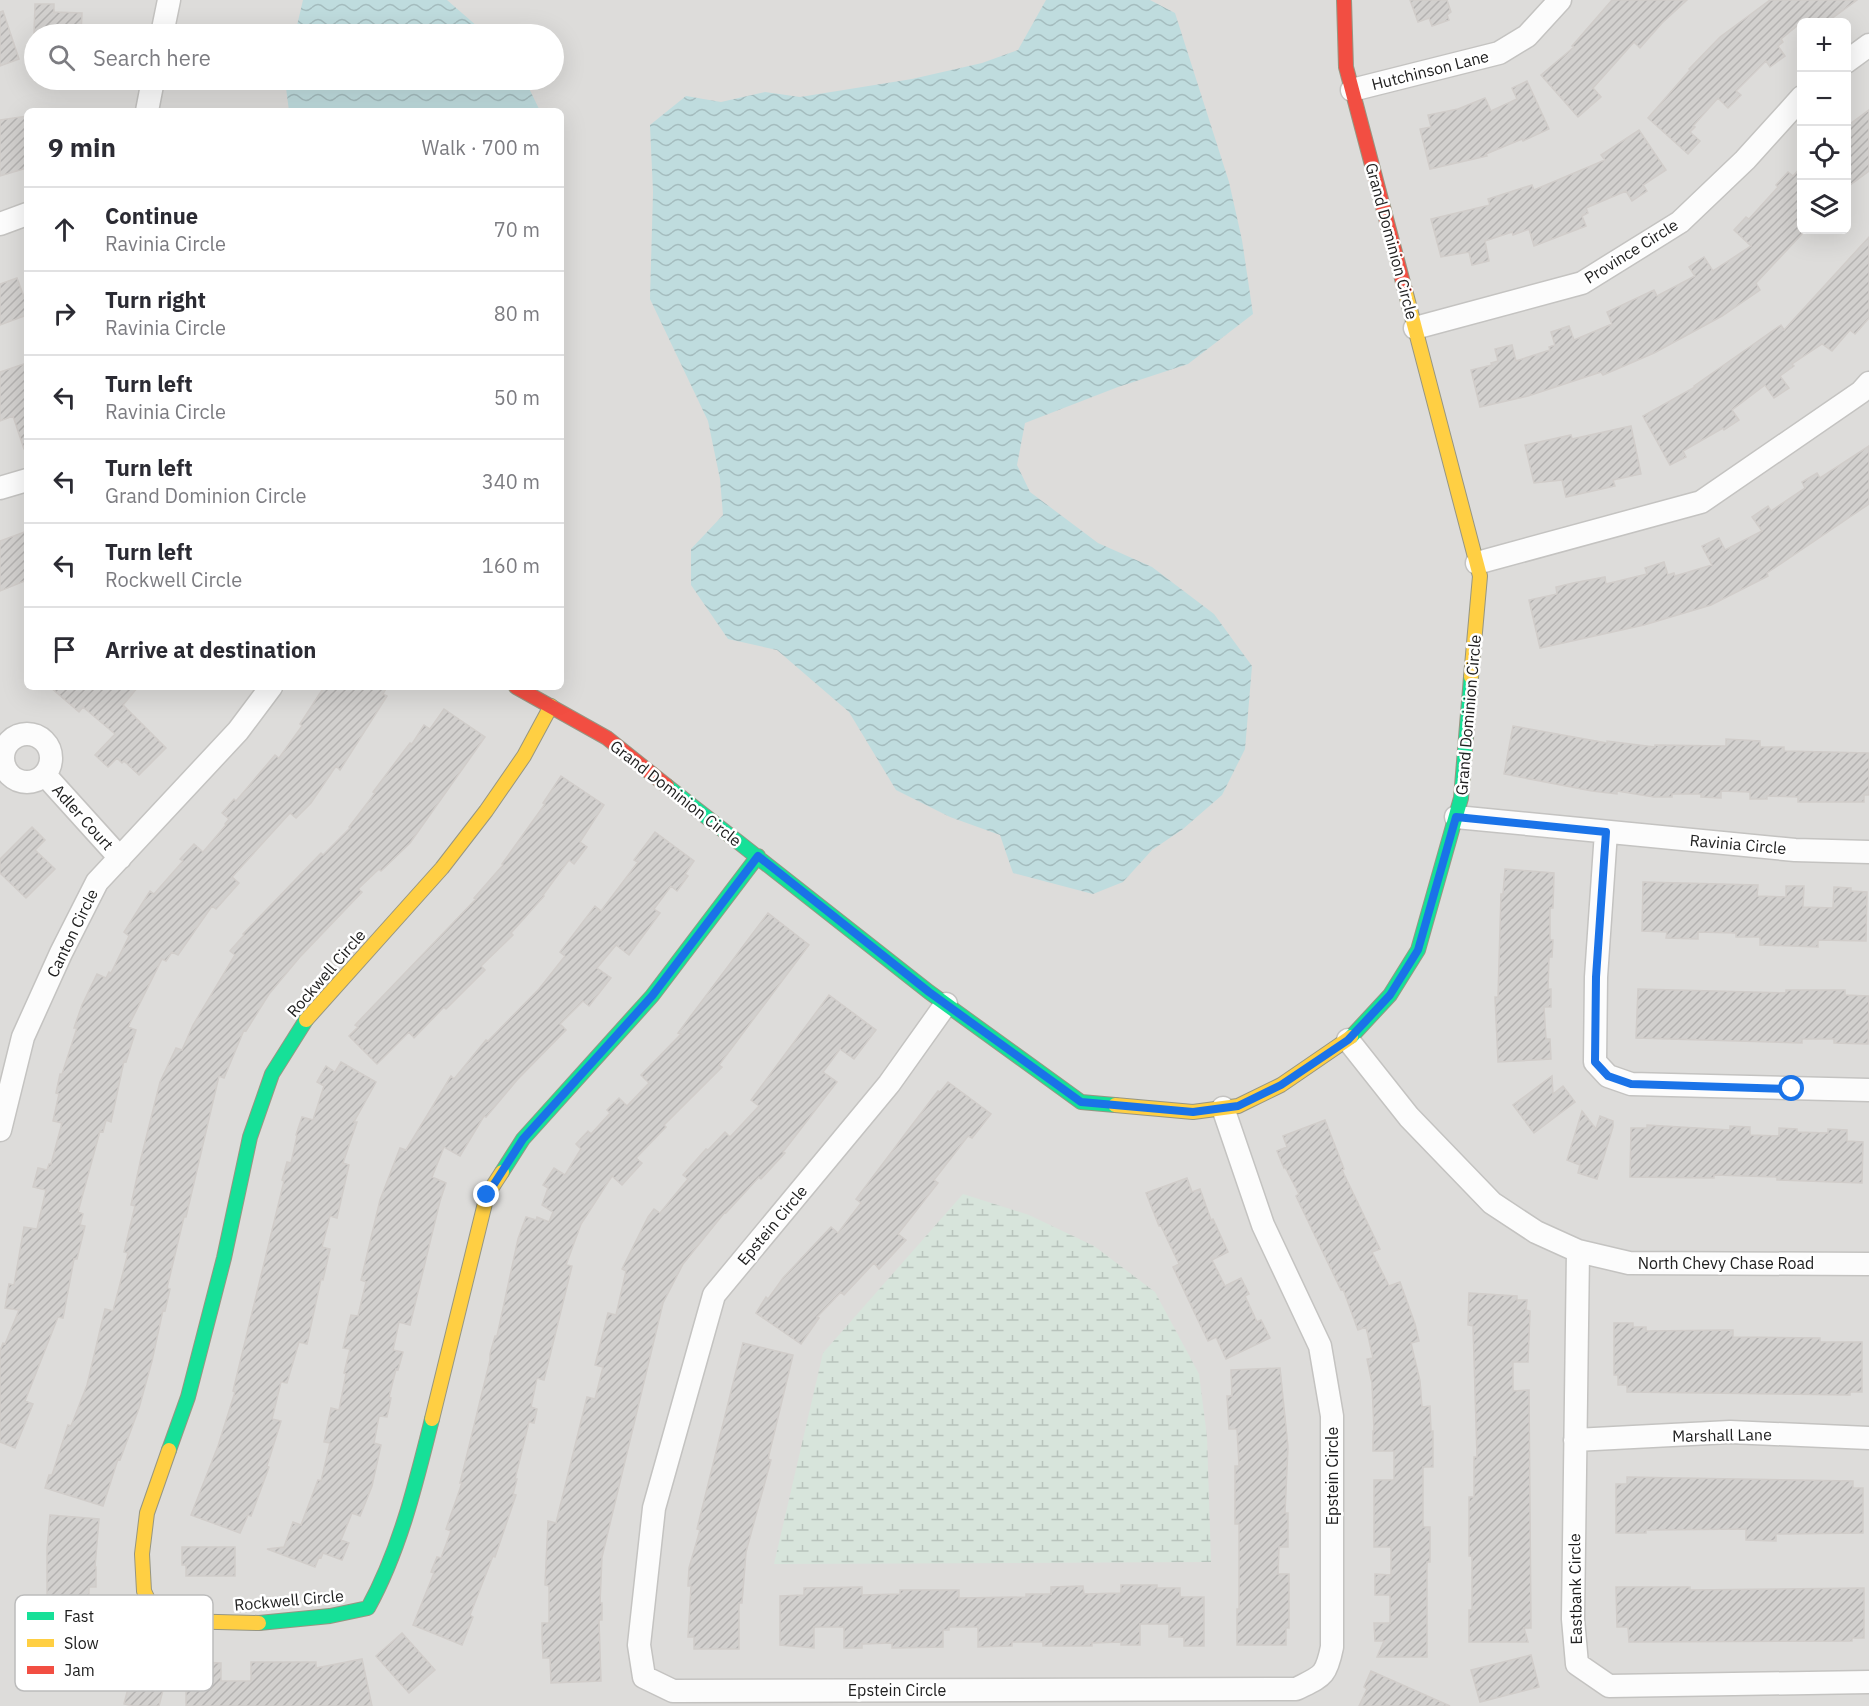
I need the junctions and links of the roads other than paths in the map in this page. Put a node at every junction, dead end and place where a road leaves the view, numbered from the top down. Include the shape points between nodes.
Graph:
1 (168, 0) edge
2 (1344, 0) edge
3 (1560, 0) edge
4 (164, 24) edge
5 (1869, 45) edge
6 (1851, 58) edge
7 (151, 90) edge
8 (1352, 90) junction
9 (1797, 103) edge
10 (148, 108) edge
11 (24, 215) edge
12 (0, 224) edge
13 (1415, 328) junction
14 (1869, 383) edge
15 (24, 481) edge
16 (0, 488) edge
17 (1477, 563) junction
18 (269, 690) edge
19 (522, 690) edge
20 (551, 706) junction
21 (45, 775) dead end
22 (1456, 817) junction
23 (1606, 832) junction
24 (1869, 852) edge
25 (758, 856) junction
26 (120, 858) junction
27 (945, 1004) junction
28 (1348, 1040) junction
29 (1869, 1090) edge
30 (1223, 1108) junction
31 (0, 1130) edge
32 (1578, 1251) junction
33 (1869, 1264) edge
34 (1869, 1438) edge
35 (1575, 1440) junction
36 (146, 1595) edge
37 (213, 1622) edge
38 (1869, 1683) edge

1 - 4 street
2 - 8 street, Grand Dominion Circle via 1346,67
3 - 8 street, Hutchinson Lane via 1527,36 1499,53
5 - 6 street
7 - 10 street
8 - 13 street, Grand Dominion Circle
9 - 13 street, Province Circle via 1745,160 1680,222 1582,283
11 - 12 street
13 - 17 street, Grand Dominion Circle
14 - 17 street via 1701,502
15 - 16 street
17 - 22 street, Grand Dominion Circle via 1480,576 1461,798
18 - 26 street, Canton Circle via 238,731
19 - 20 street, Grand Dominion Circle
20 - 25 street, Grand Dominion Circle via 607,738
20 - 36 street, Rockwell Circle via 524,756 486,811 442,868 301,1025 272,1074 250,1137 188,1397 147,1513 142,1554
21 - 26 street, Adler Court
22 - 23 street, Ravinia Circle
22 - 28 street, Grand Dominion Circle via 1418,950 1390,995
23 - 24 street, Ravinia Circle via 1795,850
23 - 29 street via 1596,977 1595,1062 1608,1076 1631,1084
25 - 27 street, Grand Dominion Circle
25 - 37 street, Rockwell Circle via 652,996 523,1139 487,1195 416,1484 383,1581 368,1608 257,1623
26 - 31 street, Canton Circle via 97,882 23,1037
27 - 30 street, Grand Dominion Circle via 1081,1102 1193,1112
27 - 30 street, Epstein Circle via 889,1084 714,1295 654,1508 639,1645 645,1677 673,1691 1296,1689 1328,1668 1332,1647 1332,1416 1320,1346 1261,1220
28 - 30 street, Grand Dominion Circle via 1281,1085 1238,1106
28 - 32 street, North Chevy Chase Road via 1408,1117 1492,1203 1536,1232
32 - 33 street, North Chevy Chase Road via 1629,1263
32 - 35 street, Eastbank Circle
34 - 35 street, Marshall Lane via 1730,1432
35 - 38 street, Eastbank Circle via 1573,1618 1577,1664 1609,1686

